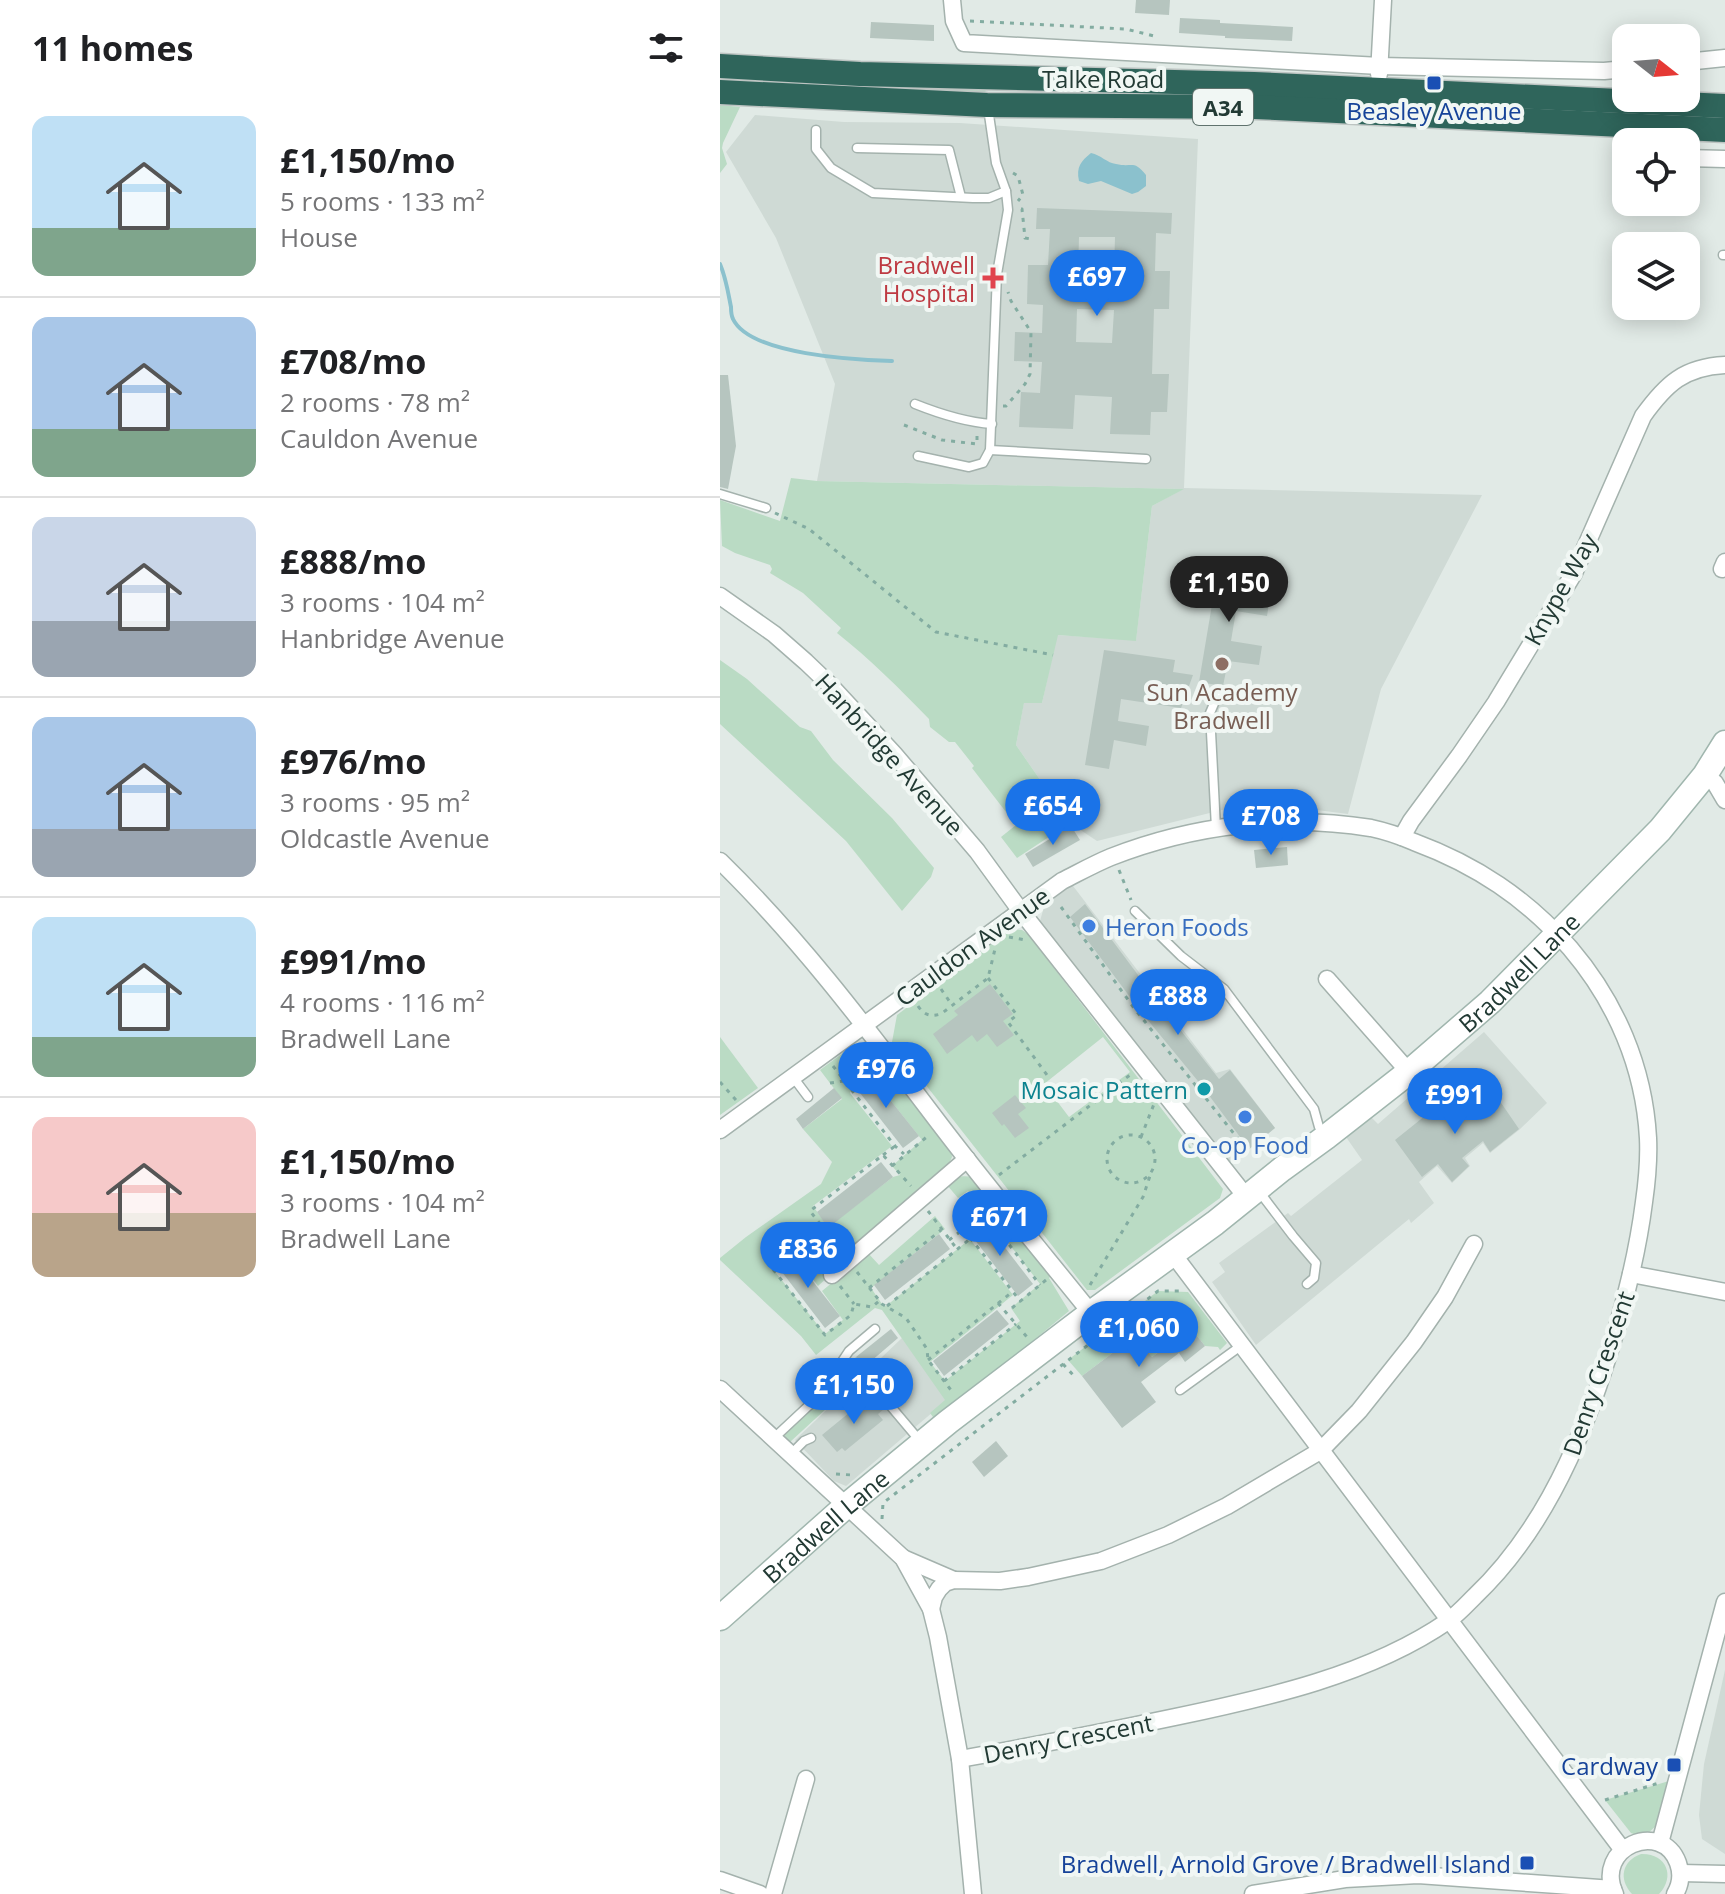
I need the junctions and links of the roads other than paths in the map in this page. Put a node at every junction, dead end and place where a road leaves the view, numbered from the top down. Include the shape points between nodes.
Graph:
1 (952, 0) edge
2 (1383, 0) edge
3 (1725, 58) edge
4 (1700, 61) edge
5 (720, 66) edge
6 (1612, 70) edge
7 (860, 74) junction
8 (1379, 90) junction
9 (720, 92) edge
10 (987, 105) junction
11 (1725, 106) edge
12 (816, 130) dead end
13 (1725, 130) edge
14 (857, 148) dead end
15 (1700, 158) edge
16 (1725, 159) edge
17 (1006, 191) junction
18 (961, 197) junction
19 (1725, 365) edge
20 (915, 404) dead end
21 (992, 424) junction
22 (990, 450) junction
23 (918, 456) dead end
24 (1146, 459) dead end
25 (720, 494) edge
26 (766, 508) road end
27 (720, 596) edge
28 (1219, 692) dead end
29 (1725, 743) edge
30 (1705, 775) junction
31 (1725, 800) edge
32 (1216, 828) junction
33 (1402, 837) junction
34 (720, 861) edge
35 (1020, 910) junction
36 (1135, 911) road end
37 (1558, 934) junction
38 (1327, 979) dead end
39 (865, 1026) junction
40 (1409, 1072) junction
41 (793, 1077) junction
42 (808, 1097) dead end
43 (720, 1130) edge
44 (1326, 1137) junction
45 (967, 1159) junction
46 (1252, 1193) junction
47 (1474, 1244) dead end
48 (1173, 1254) junction
49 (1631, 1274) junction
50 (832, 1275) road end
51 (1307, 1284) dead end
52 (1725, 1292) edge
53 (1093, 1301) junction
54 (875, 1329) dead end
55 (1242, 1345) junction
56 (720, 1389) edge
57 (877, 1390) dead end
58 (1180, 1390) dead end
59 (774, 1438) junction
60 (811, 1438) dead end
61 (922, 1444) junction
62 (1320, 1451) junction
63 (791, 1454) junction
64 (846, 1506) junction
65 (903, 1558) junction
66 (954, 1580) junction
67 (1725, 1602) edge
68 (931, 1609) junction
69 (720, 1618) edge
70 (1450, 1620) junction
71 (960, 1759) junction
72 (806, 1779) dead end
73 (1660, 1843) junction
74 (1622, 1849) junction
75 (1681, 1873) junction
76 (1725, 1874) edge
77 (720, 1880) edge
78 (1614, 1892) edge
79 (760, 1894) edge
80 (773, 1894) edge
81 (973, 1894) edge
82 (1253, 1894) edge
83 (1675, 1894) edge

1 - 8 street, Talke Road via 964,43 1173,55
2 - 8 street
3 - 4 street
5 - 7 highway, Talke Road / A34
6 - 8 street
7 - 8 highway, Talke Road / A34
7 - 10 highway via 987,84
8 - 10 highway, Talke Road / A34 via 1255,107
8 - 11 highway, Talke Road / A34
8 - 13 highway, Talke Road / A34
9 - 10 highway, Talke Road / A34
10 - 17 lane
12 - 18 lane via 816,149 831,168 873,193
14 - 18 lane via 949,150
15 - 16 street
17 - 18 lane via 989,198
17 - 21 lane via 1008,210 997,274
19 - 33 street, Knype Way via 1690,370 1658,395 1643,416 1574,573 1496,702
20 - 21 lane
21 - 22 lane
22 - 23 lane via 983,463 969,467
22 - 24 lane
25 - 26 lane
27 - 35 street, Hanbridge Avenue via 774,634 829,684 977,851
28 - 32 lane via 1210,713
29 - 30 street, Bradwell Lane
30 - 31 street
30 - 37 street, Bradwell Lane via 1660,830
32 - 33 street, Cauldon Avenue via 1303,822 1373,828
32 - 35 street, Cauldon Avenue via 1114,856 1062,881
33 - 37 street, Cauldon Avenue via 1486,875
34 - 39 street via 816,964
35 - 39 street, Cauldon Avenue
35 - 46 street, Hanbridge Avenue via 1124,1050
36 - 44 lane via 1224,989 1314,1109
37 - 40 street, Bradwell Lane
37 - 49 street, Denry Crescent via 1617,1018 1643,1099 1646,1186
38 - 40 street
39 - 41 street, Cauldon Avenue
39 - 45 street
40 - 44 street, Bradwell Lane
41 - 42 lane
41 - 43 street, Cauldon Avenue
44 - 46 street, Bradwell Lane
45 - 50 street
45 - 53 street via 1057,1271
46 - 48 street, Bradwell Lane
46 - 51 lane via 1316,1263 1314,1278
47 - 62 street via 1414,1342
48 - 53 street, Bradwell Lane
48 - 55 street
49 - 52 street
49 - 70 street, Denry Crescent via 1601,1379 1566,1467 1514,1553
53 - 61 street, Bradwell Lane via 1040,1352
54 - 59 lane via 849,1351 819,1396
55 - 58 lane
55 - 62 street
56 - 59 street
57 - 61 lane
59 - 63 street
60 - 63 lane
61 - 64 street, Bradwell Lane
62 - 66 street via 1227,1506 1101,1561 1000,1581
62 - 70 street
63 - 64 street
64 - 65 street
64 - 69 street, Bradwell Lane
65 - 66 street
65 - 68 street
66 - 68 street via 939,1589
67 - 73 street
68 - 71 street
70 - 71 street, Denry Crescent via 1366,1664 1314,1683
70 - 74 street
71 - 81 street
72 - 80 street
73 - 74 street via 1645,1840
73 - 75 street via 1670,1850
74 - 78 street via 1612,1865
75 - 76 street
75 - 83 street
77 - 79 street
78 - 82 street via 1418,1875 1345,1879

